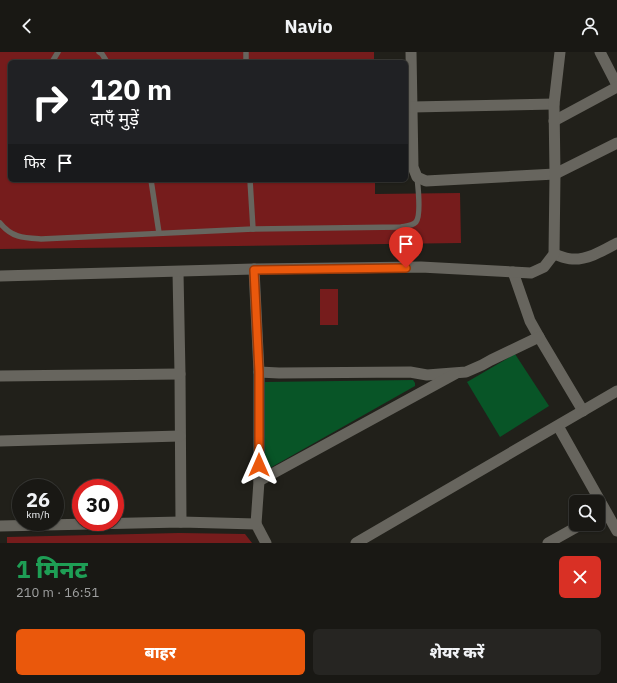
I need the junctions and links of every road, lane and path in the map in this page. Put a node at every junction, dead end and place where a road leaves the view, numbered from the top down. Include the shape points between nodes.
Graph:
1 (99, 52) edge
2 (411, 52) edge
3 (560, 52) edge
4 (600, 52) edge
5 (106, 60) edge
6 (617, 86) edge
7 (554, 104) junction
8 (412, 107) junction
9 (554, 121) junction
10 (617, 143) edge
11 (555, 174) junction
12 (417, 177) junction
13 (151, 182) edge
14 (250, 182) edge
15 (0, 223) edge
16 (253, 229) junction
17 (158, 233) junction
18 (617, 243) edge
19 (554, 254) junction
20 (254, 270) junction
21 (178, 272) junction
22 (512, 272) junction
23 (0, 276) edge
24 (539, 337) junction
25 (259, 372) junction
26 (459, 372) junction
27 (180, 374) junction
28 (0, 376) edge
29 (617, 391) edge
30 (583, 411) junction
31 (558, 426) junction
32 (180, 436) junction
33 (0, 441) edge
34 (259, 481) junction
35 (593, 495) edge
36 (605, 517) edge
37 (181, 522) junction
38 (256, 524) junction
39 (0, 526) edge
40 (569, 531) edge
41 (617, 531) edge
42 (358, 542) edge
43 (266, 543) edge
44 (548, 543) edge

1 - 5 lane
2 - 8 street
3 - 7 street
4 - 6 street
6 - 9 street
7 - 8 street
7 - 9 street
8 - 12 street via 413,167
9 - 11 street
10 - 11 street
11 - 12 street via 426,181
11 - 19 street
12 - 16 lane via 419,215 411,225
13 - 17 lane
14 - 16 lane
15 - 17 lane via 6,230 26,238
16 - 17 lane
18 - 19 street via 585,258 572,259
19 - 22 street via 544,267 531,273
20 - 21 street
20 - 22 street via 421,267
20 - 25 street
21 - 23 street
21 - 27 street
22 - 24 street via 530,322
24 - 26 street via 466,372
24 - 30 street
25 - 26 street via 410,372 428,375
25 - 34 street
26 - 34 street
27 - 28 street
27 - 32 street
29 - 30 street
30 - 31 street
31 - 35 street
31 - 42 street
32 - 33 street
32 - 37 street
34 - 38 street
36 - 41 street
37 - 38 street
37 - 39 street
38 - 43 street
40 - 44 street

